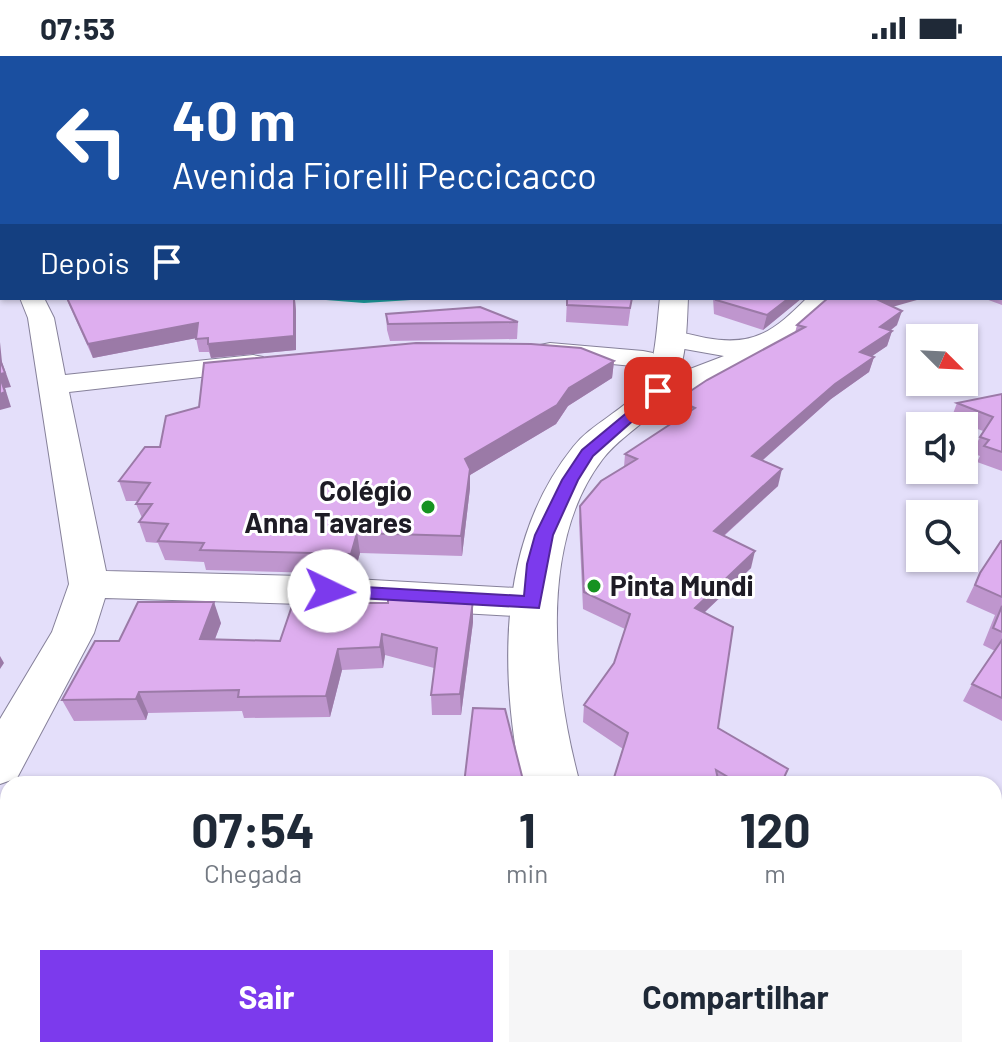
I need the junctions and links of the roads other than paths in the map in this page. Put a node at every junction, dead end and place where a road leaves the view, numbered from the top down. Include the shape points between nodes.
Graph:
1 (33, 300) edge
2 (651, 300) edge
3 (674, 300) edge
4 (819, 300) edge
5 (759, 348) junction
6 (519, 350) edge
7 (272, 361) edge
8 (659, 362) junction
9 (51, 385) junction
10 (89, 584) junction
11 (533, 603) junction
12 (0, 763) edge
13 (549, 776) edge

1 - 9 street via 41,318
2 - 8 main road
3 - 8 main road
4 - 5 street
5 - 8 street via 716,348
5 - 8 street via 728,366
6 - 8 street
7 - 9 street
8 - 11 main road via 622,420 587,453 559,501 536,564
9 - 10 street
10 - 11 street
10 - 12 street via 73,633
11 - 13 main road via 538,734

